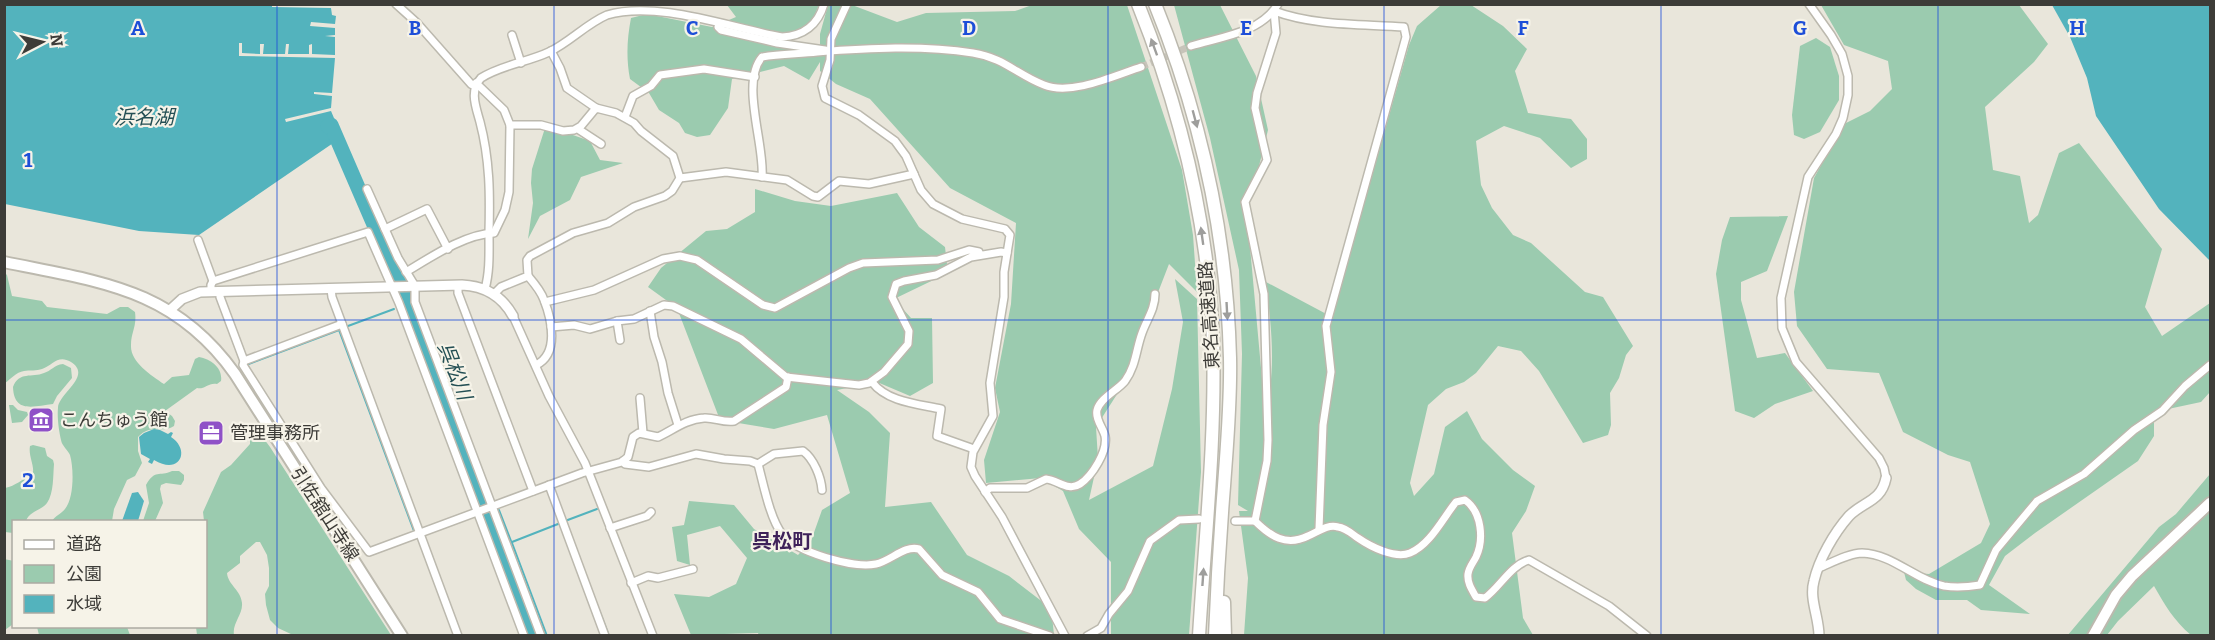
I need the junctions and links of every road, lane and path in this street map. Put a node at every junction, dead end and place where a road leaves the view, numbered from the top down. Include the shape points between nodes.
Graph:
1 (396, 4) edge
2 (824, 4) edge
3 (847, 4) edge
4 (1138, 4) edge
5 (1155, 4) edge
6 (1809, 4) edge
7 (626, 7) edge
8 (1276, 8) edge
9 (719, 22) junction
10 (512, 35) dead end
11 (1191, 46) tunnel mouth
12 (551, 51) junction
13 (831, 51) junction
14 (521, 63) junction
15 (1141, 67) tunnel mouth
16 (754, 77) junction
17 (476, 84) junction
18 (596, 108) junction
19 (625, 117) junction
20 (510, 125) junction
21 (578, 129) junction
22 (601, 144) dead end
23 (914, 174) junction
24 (762, 177) junction
25 (680, 178) junction
26 (367, 189) dead end
27 (385, 229) junction
28 (489, 234) junction
29 (198, 240) dead end
30 (448, 249) junction
31 (1007, 253) junction
32 (980, 255) junction
33 (4, 262) edge
34 (406, 272) junction
35 (528, 276) junction
36 (213, 281) junction
37 (458, 285) junction
38 (413, 286) junction
39 (392, 287) junction
40 (331, 288) junction
41 (485, 289) junction
42 (216, 292) junction
43 (494, 294) junction
44 (1155, 294) dead end
45 (545, 302) junction
46 (170, 310) junction
47 (650, 311) junction
48 (513, 316) joint
49 (617, 321) junction
50 (342, 324) junction
51 (550, 327) junction
52 (620, 340) dead end
53 (244, 361) junction
54 (536, 365) junction
55 (2211, 365) edge
56 (788, 377) junction
57 (872, 382) junction
58 (640, 398) dead end
59 (678, 425) junction
60 (643, 433) junction
61 (974, 449) junction
62 (623, 461) junction
63 (758, 464) junction
64 (588, 471) junction
65 (1886, 478) joint
66 (549, 485) junction
67 (822, 490) dead end
68 (533, 491) junction
69 (985, 492) junction
70 (2211, 503) edge
71 (491, 506) junction
72 (478, 511) junction
73 (1222, 511) junction
74 (651, 512) dead end
75 (1199, 519) dead end
76 (1235, 521) dead end
77 (1255, 521) junction
78 (610, 528) junction
79 (1319, 529) junction
80 (420, 533) junction
81 (693, 568) dead end
82 (1818, 568) junction
83 (631, 583) junction
84 (1064, 635) edge
85 (402, 636) edge
86 (458, 636) edge
87 (524, 636) edge
88 (541, 636) edge
89 (605, 636) edge
90 (652, 636) edge
91 (1050, 636) edge
92 (1087, 636) edge
93 (1199, 636) edge
94 (1215, 636) edge
95 (1225, 636) edge
96 (1647, 636) edge
97 (1819, 636) edge
98 (2093, 636) edge

1 - 17 street via 471,84
2 - 9 street via 812,26 789,37
3 - 13 street via 832,33
93 -> 4 highway, 東名高速道路 via 1213,392 1207,273 1182,136
5 -> 73 highway, 東名高速道路 via 1188,94 1218,231 1230,360
6 - 65 street via 1842,54 1848,95 1836,134 1808,177 1781,298 1782,328 1796,362 1879,458
7 - 9 street
7 - 12 street
8 - 11 street via 1257,25
8 - 77 street via 1276,33 1255,108 1267,160 1245,202 1264,294 1268,440
8 - 79 street via 1286,16 1316,21 1404,27 1406,37 1326,326 1331,372 1323,425
9 - 13 street via 721,30
10 - 14 street
12 - 14 street
12 - 18 street via 567,88
13 - 15 street via 878,48 975,53 1001,61 1044,86 1060,89
13 - 16 street via 762,57
13 - 23 street via 822,86 825,98 859,115 895,141
14 - 17 street via 484,76
16 - 19 street via 704,69 663,74 633,96
16 - 24 street
17 - 20 street via 504,110
17 - 28 street via 474,96 489,160
18 - 19 street
18 - 21 street
19 - 25 street via 673,156
20 - 21 street
20 - 28 street via 509,192 505,210 494,233
21 - 22 street
23 - 24 street via 868,184 839,181 818,196 787,180
23 - 31 street via 924,195 939,208 962,219 1007,231
24 - 25 street via 723,172
25 - 35 street via 665,196 634,207 608,223 573,233 530,256
26 - 27 street
27 - 30 street via 426,209
27 - 34 street
28 - 30 street via 474,236
28 - 41 street
29 - 36 street
30 - 34 street
31 - 32 street
31 - 61 street via 990,383 993,416
32 - 45 street via 973,250 938,260 863,263 775,308 763,305 697,260 674,256 594,290
32 - 57 street via 936,275 896,284 892,297 909,331 909,339 904,351
33 - 46 main road, 引佐舘山寺線 via 106,283
34 - 38 street
35 - 43 street
35 - 45 street
36 - 39 street via 368,232
36 - 42 street
37 - 38 street
37 - 41 street
37 - 68 street
38 - 39 street
38 - 71 street
39 - 40 street
39 - 72 street
40 - 42 street
40 - 50 street
41 - 43 street
42 - 46 street via 186,296
42 - 53 street
43 - 48 street
44 - 69 street via 1131,372 1098,407 1105,446 1083,482 1070,487 1046,479 1027,488 990,488
45 - 51 street
46 - 85 main road, 引佐舘山寺線 via 196,330 226,362
47 - 49 street via 634,319
47 - 56 street via 664,305 677,307 741,339
47 - 59 street
48 - 54 street
49 - 51 street via 590,329 571,325
49 - 52 street
50 - 53 street
50 - 80 street
51 - 54 street via 549,352
53 - 80 street via 321,488 369,552
54 - 64 street
55 - 82 street via 2084,474 2037,501 1996,550 1980,585 1942,586 1896,563 1860,553
56 - 57 street via 859,385
56 - 59 street via 786,387 734,421 704,418
57 - 61 street via 899,400 941,409 937,436
58 - 60 street
59 - 60 street via 658,437
60 - 62 street via 633,437
61 - 69 street via 972,467
62 - 63 street via 649,467 699,454
62 - 64 street
63 - 67 street via 774,454 803,451 820,476
63 - 91 street via 778,527 789,540 826,559 864,565 919,549 942,575 978,592 1000,619
64 - 66 street
64 - 78 street
65 - 82 street via 1881,494 1850,516 1835,534
66 - 68 street
66 - 89 street
68 - 71 street
69 - 84 street
70 - 98 main road via 2132,576 2116,595
71 - 72 street
71 - 88 street
72 - 80 street
72 - 87 street
73 - 94 highway, 東名高速道路
73 - 95 highway
74 - 78 street
75 - 92 street via 1179,520 1150,542 1128,591 1101,628
76 - 77 street
77 - 79 street via 1270,536 1289,541
78 - 83 street
79 - 96 street via 1337,526 1375,547 1396,555 1409,554 1422,546 1456,502 1465,500 1478,519 1481,539 1468,577 1476,597 1485,598 1519,563 1528,561 1609,606
80 - 86 street
81 - 83 street
82 - 97 street via 1812,590
83 - 90 street

